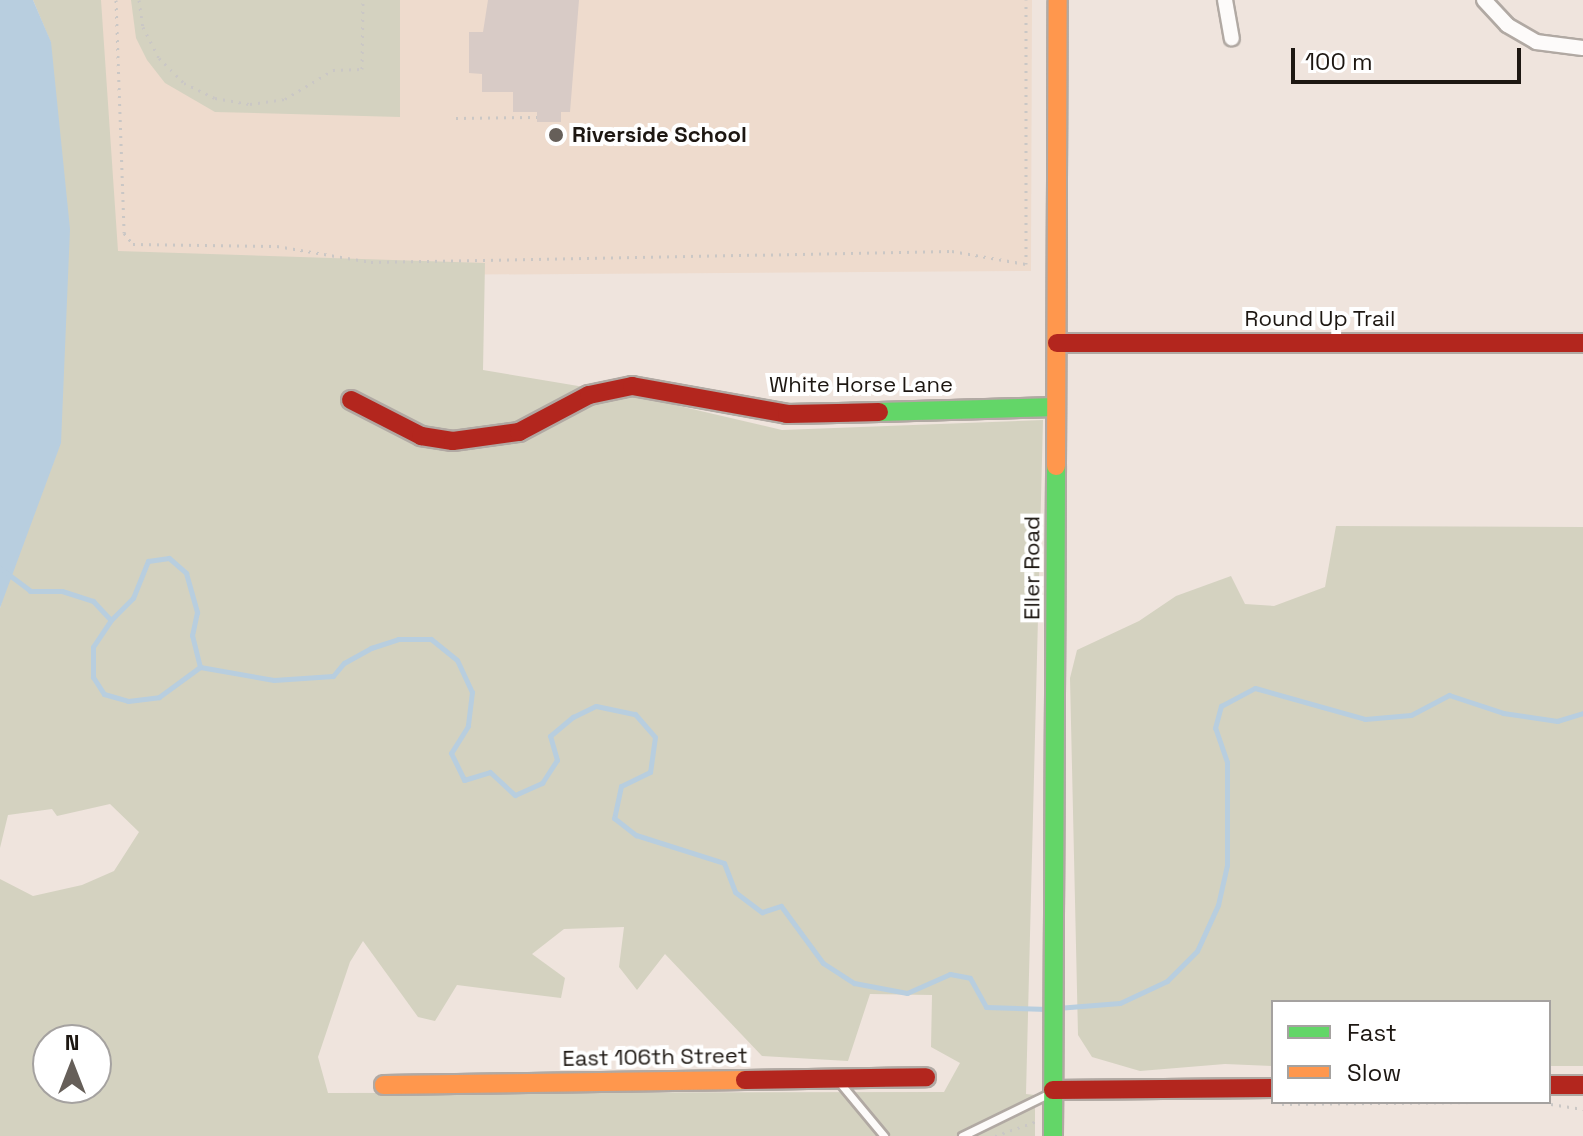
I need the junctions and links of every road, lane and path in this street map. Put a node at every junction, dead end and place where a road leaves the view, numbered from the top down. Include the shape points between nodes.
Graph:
1 (116, 0) edge
2 (139, 0) edge
3 (363, 0) edge
4 (1026, 0) edge
5 (1058, 0) edge
6 (1225, 0) edge
7 (1484, 0) edge
8 (1232, 38) dead end
9 (1583, 48) edge
10 (537, 117) dead end
11 (456, 118) dead end
12 (1057, 343) junction
13 (1583, 343) edge
14 (351, 400) dead end
15 (1056, 407) junction
16 (926, 1077) dead end
17 (834, 1079) junction
18 (384, 1085) dead end
19 (1551, 1085) edge
20 (1583, 1085) edge
21 (1271, 1088) edge
22 (1053, 1090) junction
23 (1551, 1103) edge
24 (1583, 1109) edge
25 (1034, 1122) dead end
26 (884, 1136) edge
27 (962, 1136) edge
28 (995, 1136) edge
29 (1053, 1136) edge

1 - 4 path via 124,233 133,244 277,246 371,262 952,251 1026,264
2 - 3 path via 143,27 159,58 184,83 215,98 250,104 285,99 333,70 362,69
5 - 12 street, Eller Road
6 - 8 street
7 - 9 street via 1507,25 1536,42
10 - 11 path
12 - 13 street, Round Up Trail
12 - 15 street, Eller Road
14 - 15 street, White Horse Lane via 421,436 453,441 519,432 589,395 632,386 787,414
15 - 22 street, Eller Road
16 - 17 street, East 106th Street
17 - 18 street, East 106th Street
17 - 26 lane
19 - 20 street
21 - 22 street
22 - 27 lane
22 - 29 street, Eller Road
23 - 24 path
25 - 28 path

